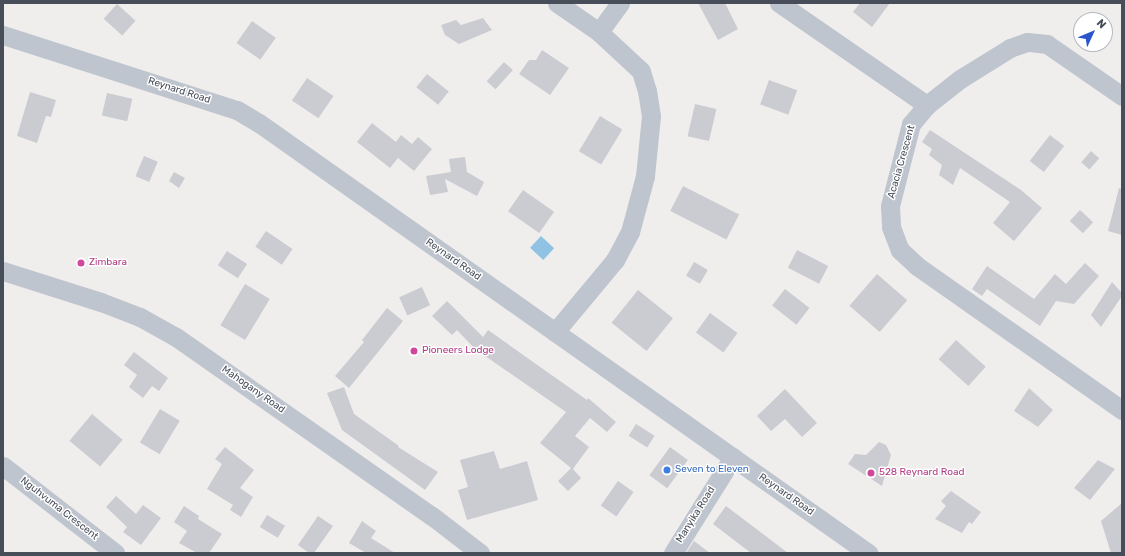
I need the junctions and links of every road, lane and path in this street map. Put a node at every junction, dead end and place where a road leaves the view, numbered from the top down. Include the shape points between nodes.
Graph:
1 (557, 3) edge
2 (620, 3) edge
3 (779, 3) edge
4 (599, 32) junction
5 (3, 35) edge
6 (1122, 96) edge
7 (927, 105) junction
8 (3, 271) edge
9 (555, 332) junction
10 (1122, 410) edge
11 (733, 458) junction
12 (3, 466) edge
13 (115, 553) edge
14 (480, 553) edge
15 (673, 553) edge
16 (868, 553) edge

1 - 4 street
2 - 4 street
3 - 7 street
4 - 9 street via 641,71 651,116 645,176 630,232 615,260
5 - 9 street, Reynard Road via 237,110
6 - 7 street, Acacia Crescent via 1047,44 1028,42 1010,48 960,79
7 - 10 street, Acacia Crescent via 911,124 890,206 891,227 900,250 916,266
8 - 14 street, Mahogany Road via 101,302 140,317 176,336 432,516
9 - 11 street, Reynard Road
11 - 15 street, Manyika Road
11 - 16 street, Reynard Road
12 - 13 street, Nguhvuma Crescent

